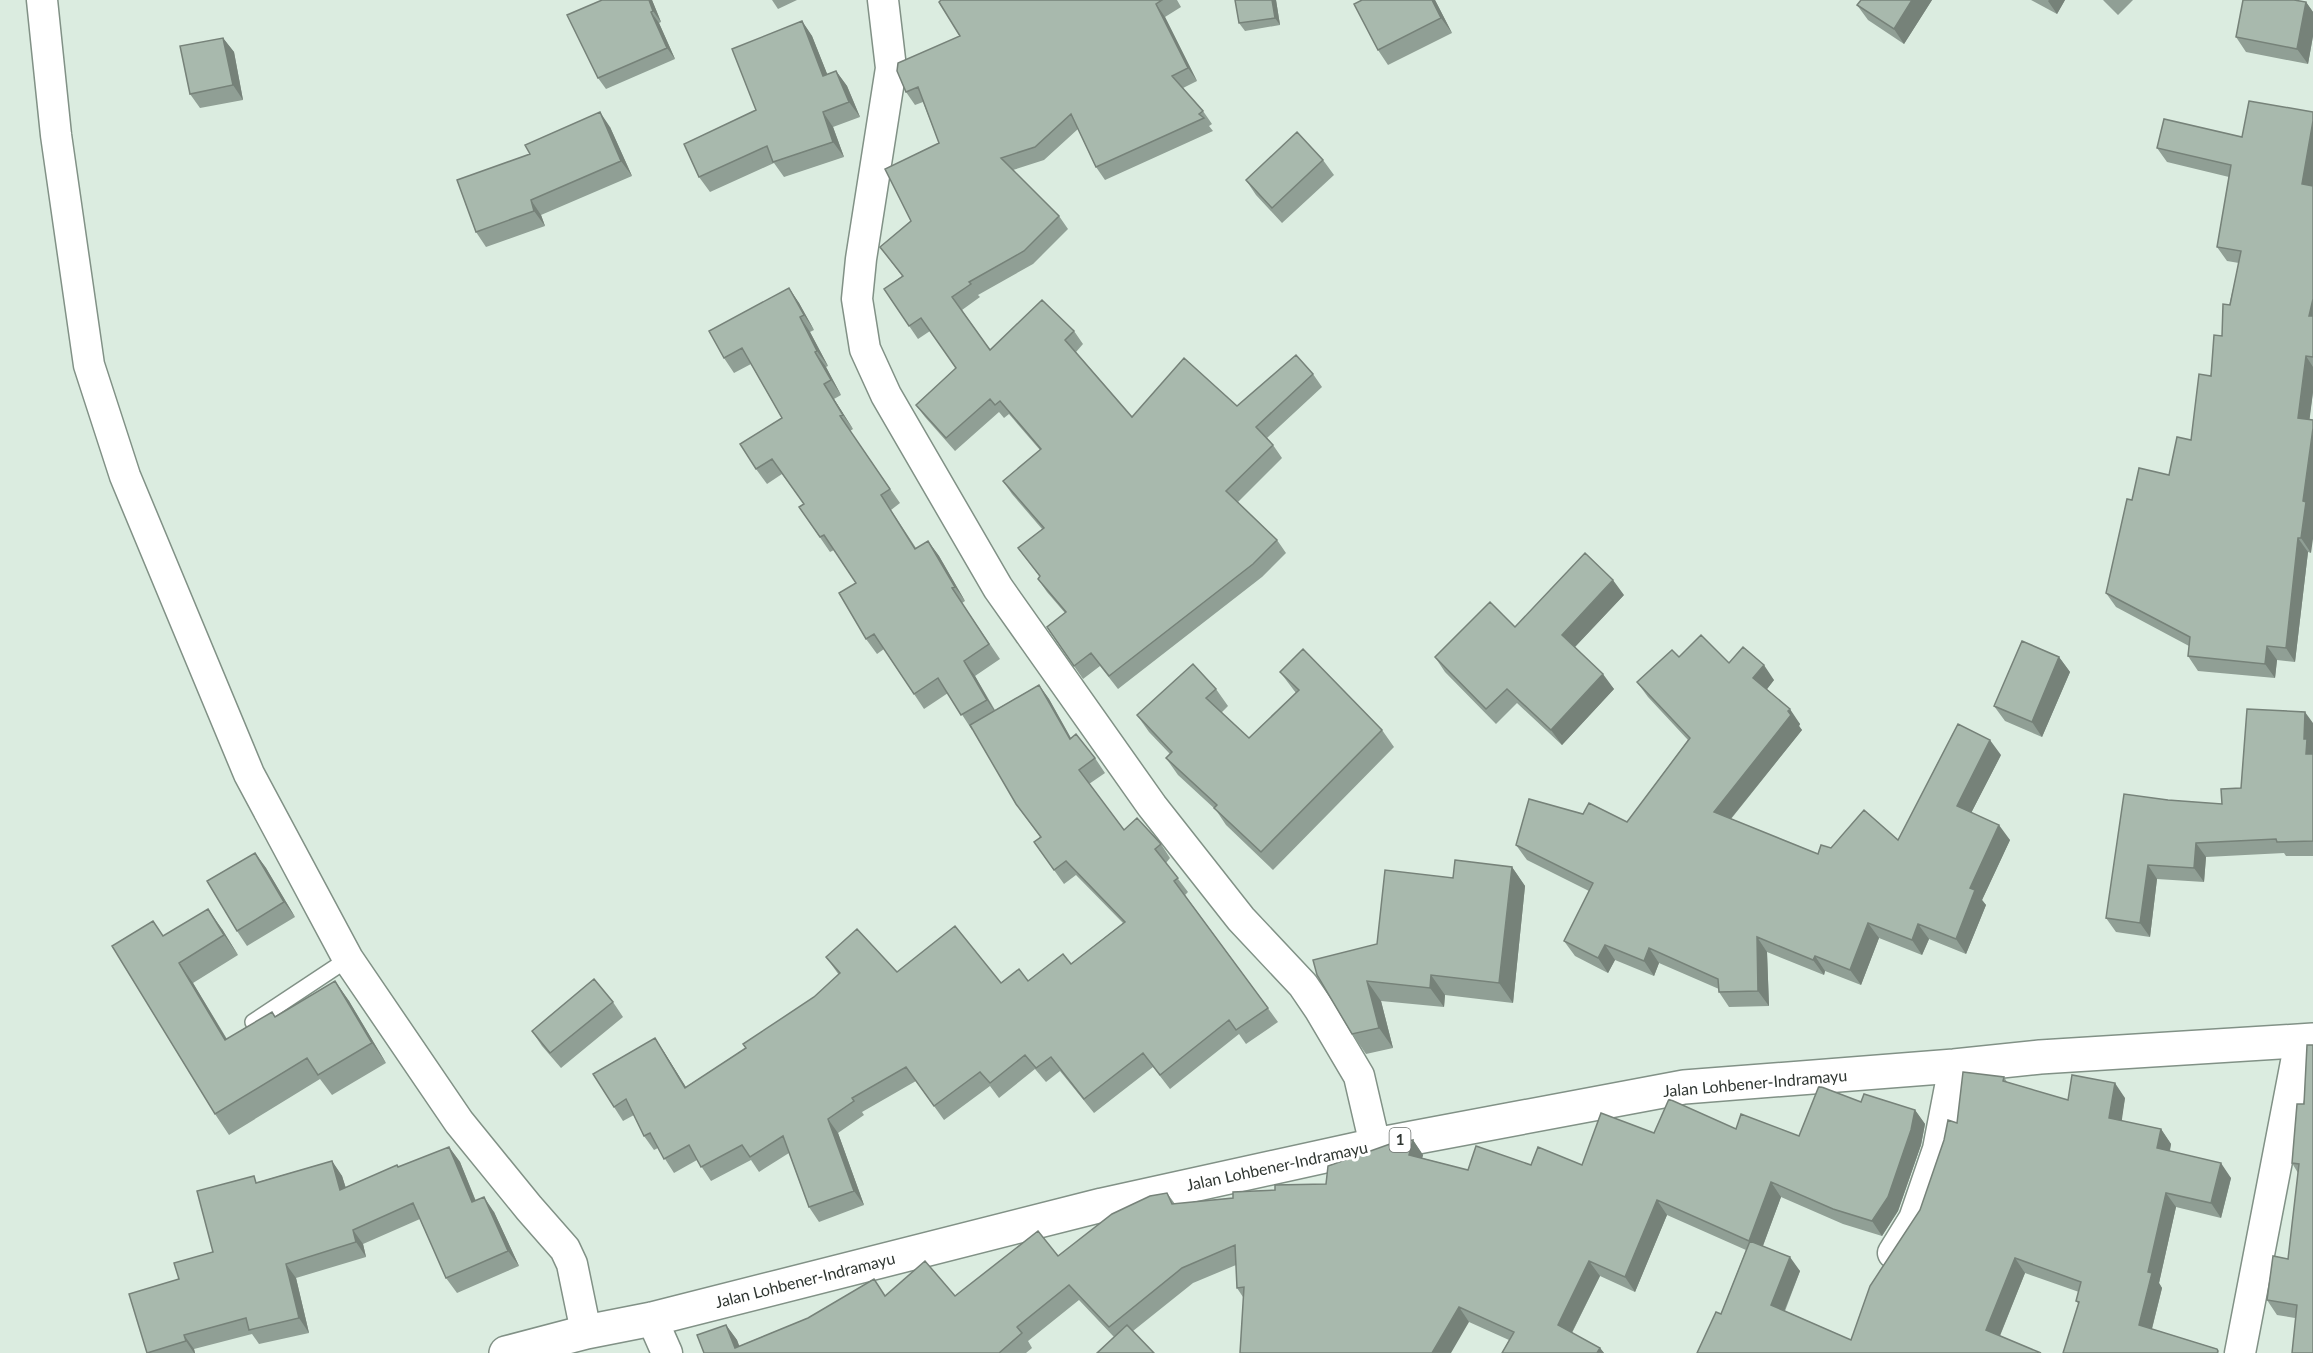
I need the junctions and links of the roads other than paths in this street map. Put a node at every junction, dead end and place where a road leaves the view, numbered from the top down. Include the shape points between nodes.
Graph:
1 (42, 0) edge
2 (883, 0) edge
3 (348, 959) junction
4 (253, 1022) edge
5 (2306, 1041) edge
6 (1954, 1066) junction
7 (1372, 1132) junction
8 (1876, 1279) edge
9 (584, 1319) junction
10 (652, 1319) junction
11 (506, 1353) edge
12 (667, 1353) edge
13 (2240, 1353) edge

1 - 3 street via 56,135 89,365 124,476 249,774
2 - 7 street via 891,68 857,299 865,349 886,395 998,588 1152,806 1320,1010 1359,1076
3 - 4 lane
3 - 9 street via 459,1122 565,1249
5 - 6 highway, Jalan Lohbener-Indramayu / 1
5 - 13 street
6 - 7 highway, Jalan Lohbener-Indramayu / 1 via 1684,1087
6 - 8 street via 1938,1149 1914,1219
7 - 10 highway, Jalan Lohbener-Indramayu / 1
9 - 10 highway, Jalan Lohbener-Indramayu / 1
9 - 11 highway, Jalan Lohbener-Indramayu / 1
10 - 12 street

